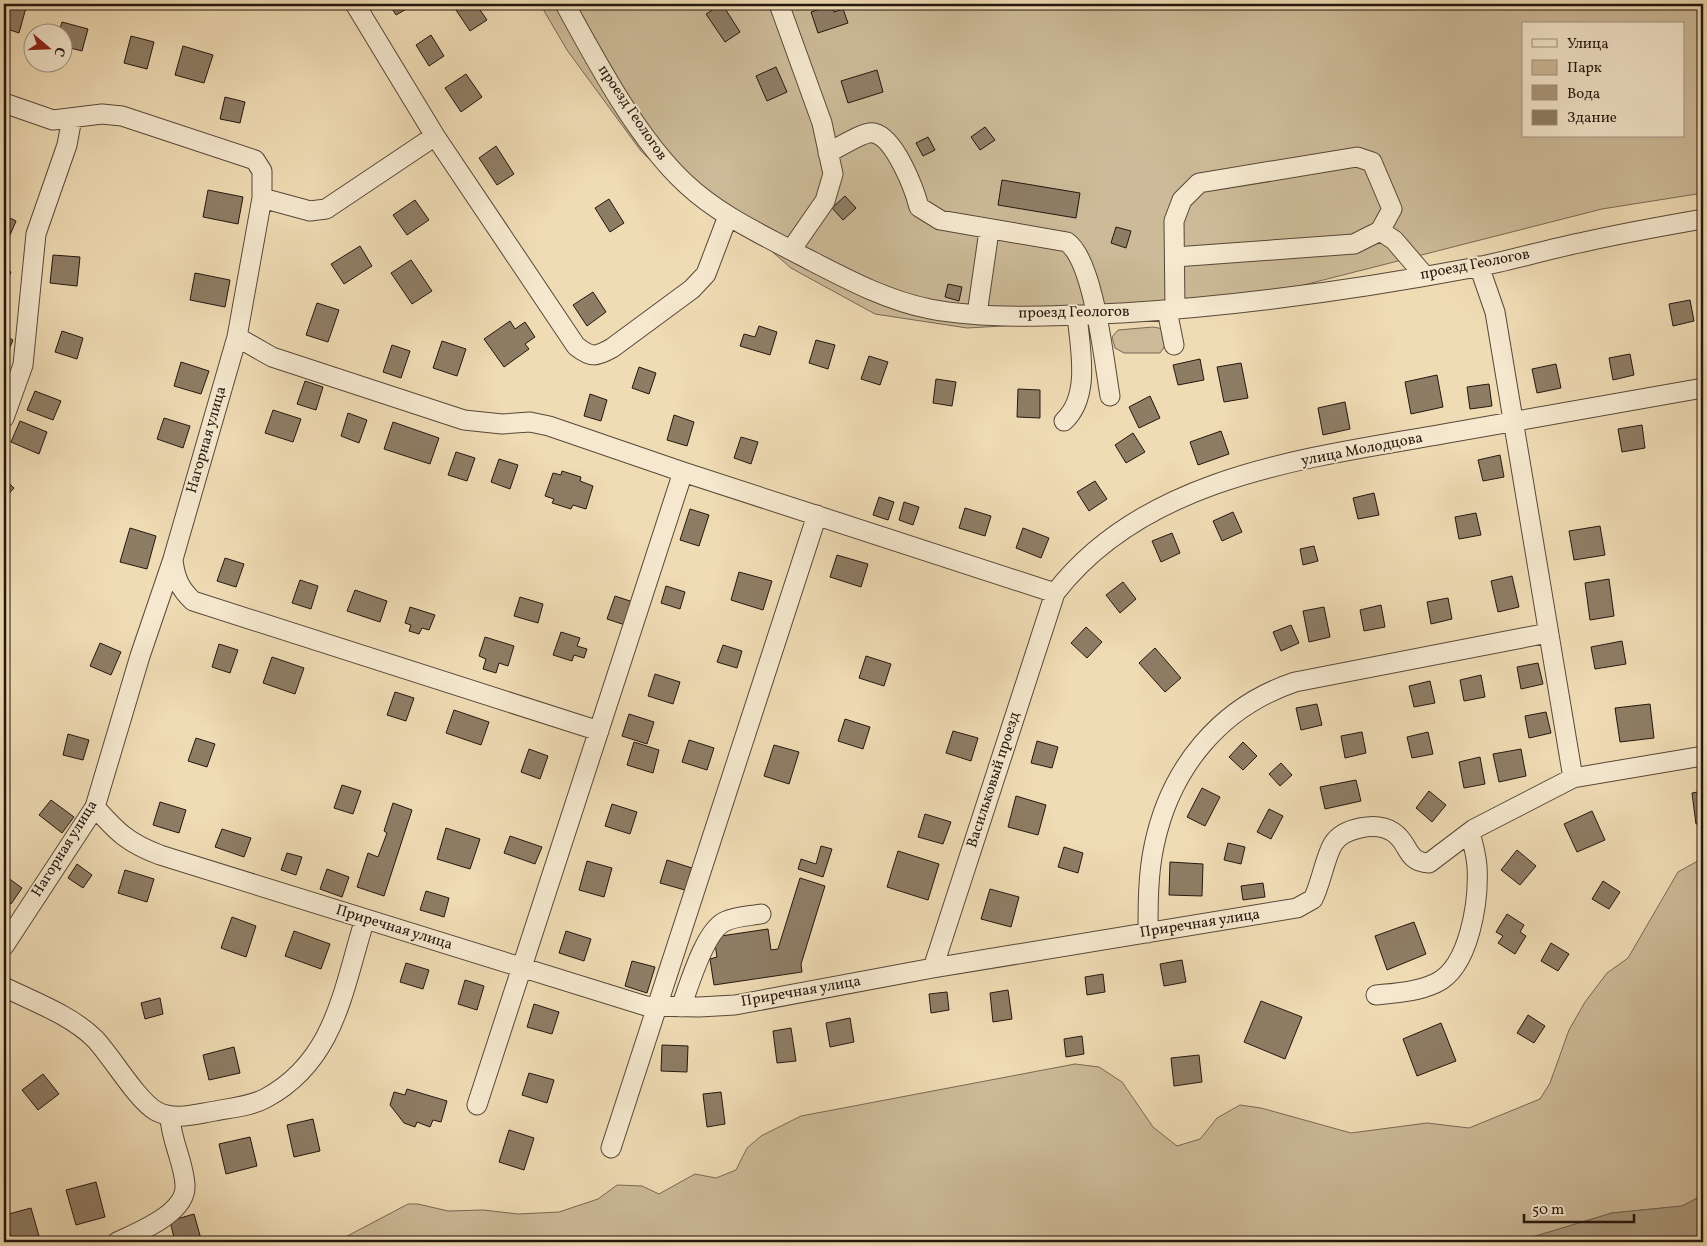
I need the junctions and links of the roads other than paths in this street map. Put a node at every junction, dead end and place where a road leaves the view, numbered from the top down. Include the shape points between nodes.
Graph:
1 (355, 4) edge
2 (565, 4) edge
3 (779, 4) edge
4 (4, 103) edge
5 (72, 118) junction
6 (435, 136) junction
7 (828, 153) junction
8 (262, 198) junction
9 (728, 216) junction
10 (1703, 219) edge
11 (990, 230) junction
12 (1380, 231) junction
13 (791, 250) junction
14 (1175, 257) junction
15 (1479, 266) junction
16 (1424, 275) junction
17 (1172, 310) junction
18 (977, 314) junction
19 (1096, 314) junction
20 (1077, 315) junction
21 (237, 337) junction
22 (1174, 345) dead end
23 (1703, 388) edge
24 (1110, 396) dead end
25 (4, 418) edge
26 (1064, 421) dead end
27 (1513, 421) junction
28 (683, 472) junction
29 (816, 515) junction
30 (173, 559) junction
31 (1055, 593) junction
32 (1548, 633) junction
33 (599, 731) junction
34 (1703, 756) edge
35 (1573, 778) junction
36 (95, 806) junction
37 (1470, 832) junction
38 (761, 914) dead end
39 (365, 919) junction
40 (1148, 933) junction
41 (4, 946) edge
42 (522, 968) junction
43 (932, 968) junction
44 (4, 987) edge
45 (1376, 995) dead end
46 (657, 1006) junction
47 (681, 1007) junction
48 (478, 1105) dead end
49 (170, 1117) junction
50 (611, 1148) dead end
51 (117, 1242) edge

1 - 6 street
2 - 9 street, проезд Геологов via 619,96 656,151 686,184
3 - 7 street via 822,123
4 - 5 street, Нагорная улица via 53,120
5 - 8 street, Нагорная улица via 102,114 122,116 255,160 262,171
5 - 25 street via 67,145 36,234 23,366
6 - 8 street via 326,209 310,211
6 - 9 street via 576,346 587,354 600,355 612,348 692,289 706,274
7 - 11 street via 874,133 885,139 913,182 919,207 940,220
7 - 13 street via 833,174 825,201
8 - 21 street, Нагорная улица
9 - 13 street, проезд Геологов
10 - 15 street, проезд Геологов
11 - 18 street
11 - 19 street via 1067,242 1075,248 1082,260
12 - 14 street via 1354,244
12 - 14 street via 1392,209 1372,162 1357,157 1199,183 1182,200 1174,221
12 - 16 street via 1394,240
13 - 18 street, проезд Геологов via 888,298 929,309
14 - 17 street
15 - 16 street, проезд Геологов
15 - 27 street via 1495,312
16 - 17 street, проезд Геологов via 1254,303
17 - 19 street, проезд Геологов
17 - 22 street
18 - 20 street, проезд Геологов
19 - 20 street, проезд Геологов
19 - 24 street
20 - 26 street via 1082,372 1080,390 1073,412
21 - 28 street via 272,357 458,418 495,424 530,422 549,426
21 - 30 street, Нагорная улица
23 - 27 street, улица Молодцова
27 - 31 street, улица Молодцова via 1340,452 1235,477 1168,503 1121,530 1068,575
27 - 32 street
28 - 29 street
28 - 33 street
29 - 31 street
29 - 46 street
30 - 33 street via 174,575 193,601
30 - 36 street, Нагорная улица
31 - 43 street, Васильковый проезд
32 - 35 street
32 - 40 street via 1295,682 1268,691 1235,712 1203,742 1180,774 1164,808 1154,846 1148,891
33 - 42 street
34 - 35 street, Приречная улица
35 - 37 street, Приречная улица
36 - 39 street, Приречная улица via 117,831 136,846
36 - 41 street, Нагорная улица
37 - 40 street, Приречная улица via 1429,863 1413,859 1393,832 1361,828 1344,833 1332,845 1313,900 1297,908
37 - 45 street via 1477,866 1476,896 1470,931 1452,971 1436,983 1412,991
38 - 47 street via 725,921 714,930
39 - 42 street, Приречная улица
39 - 49 street via 330,1031 317,1055 299,1075 265,1099 228,1109
40 - 43 street, Приречная улица
42 - 46 street, Приречная улица via 646,1006
42 - 48 street
43 - 47 street, Приречная улица via 735,1005
44 - 49 street via 78,1025 95,1039 145,1101
46 - 47 street, Приречная улица
46 - 50 street
49 - 51 street via 185,1195 175,1209 156,1223

